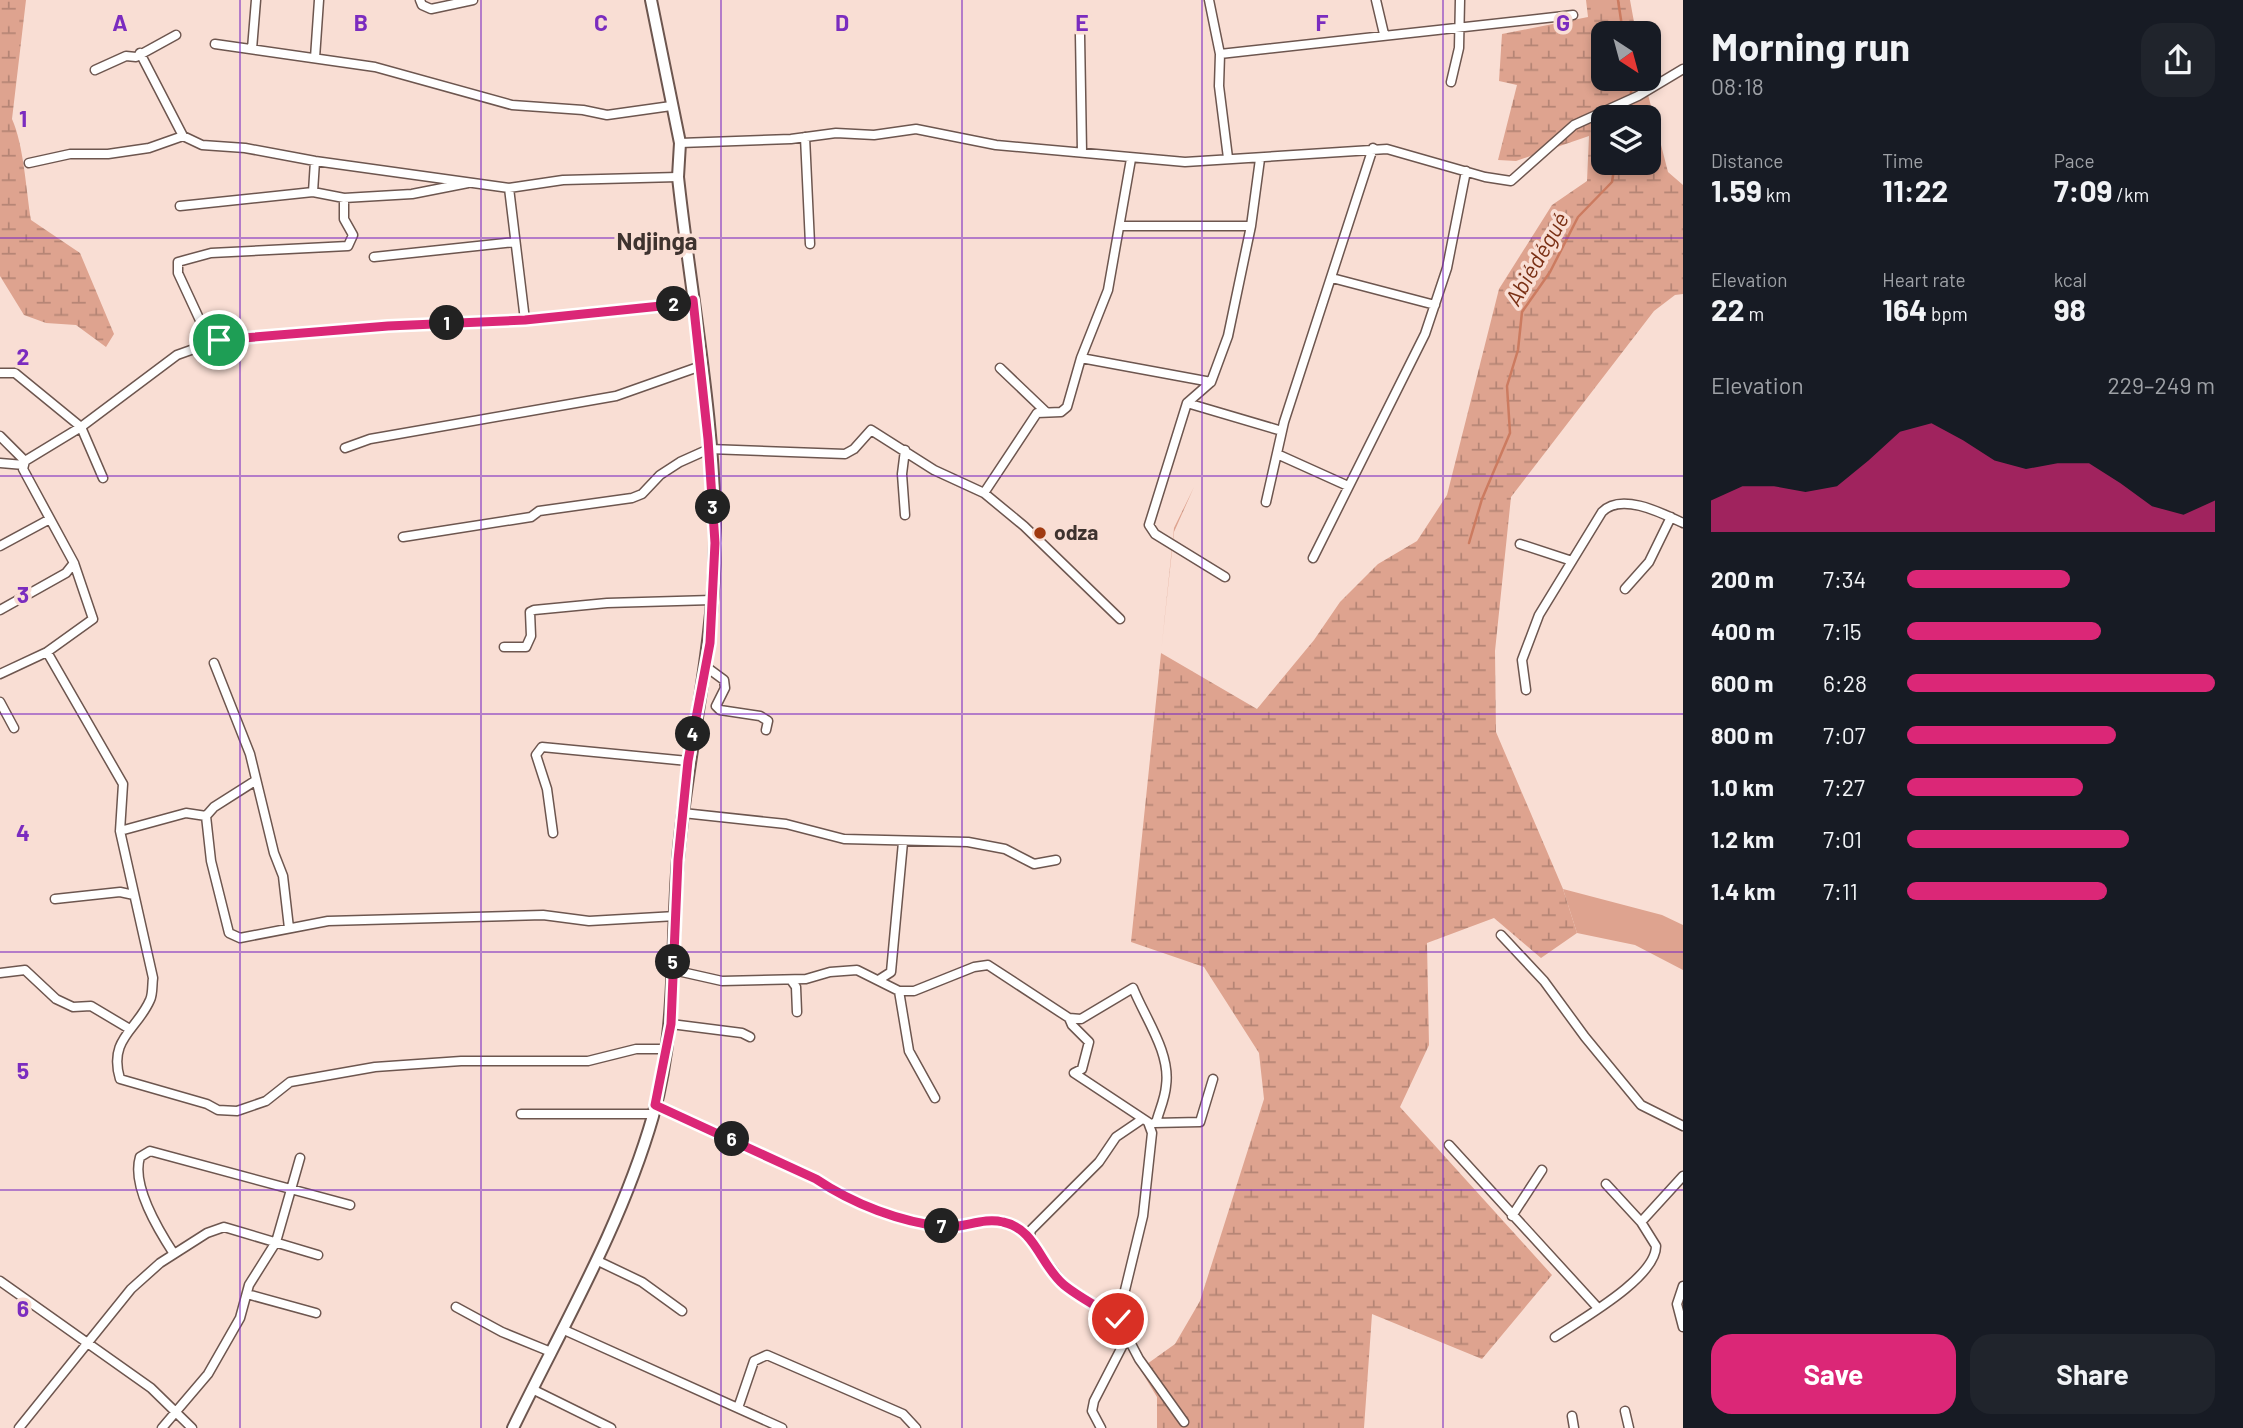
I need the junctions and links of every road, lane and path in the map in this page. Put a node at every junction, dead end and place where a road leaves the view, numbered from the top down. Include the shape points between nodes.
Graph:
1 (256, 0) edge
2 (319, 0) edge
3 (421, 0) edge
4 (473, 0) edge
5 (652, 0) edge
6 (1209, 0) edge
7 (1376, 0) edge
8 (1461, 0) edge
9 (1573, 15) dead end
10 (1459, 27) junction
11 (1384, 34) junction
12 (176, 35) dead end
13 (1080, 35) dead end
14 (215, 44) dead end
15 (252, 49) junction
16 (141, 53) junction
17 (1220, 54) junction
18 (315, 58) junction
19 (1683, 69) edge
20 (95, 70) dead end
21 (1451, 82) dead end
22 (671, 106) junction
23 (183, 136) junction
24 (805, 137) junction
25 (680, 143) junction
26 (1373, 148) junction
27 (1082, 152) junction
28 (1228, 158) junction
29 (1131, 159) junction
30 (1260, 159) junction
31 (315, 161) junction
32 (29, 163) dead end
33 (1466, 171) junction
34 (678, 177) junction
35 (475, 182) junction
36 (509, 188) junction
37 (313, 192) junction
38 (344, 198) junction
39 (180, 206) dead end
40 (1121, 226) junction
41 (1251, 226) junction
42 (515, 242) junction
43 (810, 244) dead end
44 (374, 257) dead end
45 (1332, 278) junction
46 (693, 300) junction
47 (1436, 305) junction
48 (525, 320) junction
49 (209, 342) junction
50 (1081, 358) junction
51 (701, 366) junction
52 (1000, 368) dead end
53 (0, 373) edge
54 (1211, 382) junction
55 (1187, 403) junction
56 (1045, 411) junction
57 (80, 427) junction
58 (1282, 431) junction
59 (0, 436) edge
60 (345, 449) dead end
61 (709, 449) junction
62 (905, 450) junction
63 (1277, 454) junction
64 (0, 463) edge
65 (25, 463) junction
66 (103, 478) dead end
67 (1348, 486) junction
68 (984, 493) junction
69 (1266, 502) dead end
70 (905, 515) dead end
71 (1671, 517) junction
72 (50, 519) junction
73 (1683, 523) edge
74 (403, 537) dead end
75 (1520, 544) dead end
76 (0, 546) edge
77 (1313, 558) dead end
78 (1572, 561) junction
79 (74, 564) junction
80 (1225, 577) dead end
81 (1625, 589) dead end
82 (712, 600) junction
83 (0, 610) edge
84 (1120, 618) dead end
85 (505, 647) dead end
86 (47, 652) junction
87 (214, 663) dead end
88 (705, 667) junction
89 (0, 674) edge
90 (1525, 690) dead end
91 (0, 702) edge
92 (14, 728) dead end
93 (766, 730) dead end
94 (688, 761) junction
95 (255, 781) junction
96 (683, 813) junction
97 (206, 816) junction
98 (120, 831) junction
99 (553, 834) dead end
100 (903, 842) junction
101 (1056, 860) dead end
102 (134, 895) junction
103 (55, 899) dead end
104 (676, 916) junction
105 (289, 928) junction
106 (1501, 935) dead end
107 (673, 970) junction
108 (0, 974) edge
109 (880, 979) junction
110 (792, 980) junction
111 (899, 991) junction
112 (797, 1012) dead end
113 (1069, 1018) junction
114 (671, 1024) junction
115 (128, 1028) junction
116 (750, 1037) dead end
117 (667, 1049) junction
118 (1213, 1079) dead end
119 (935, 1098) dead end
120 (654, 1110) junction
121 (521, 1114) dead end
122 (1148, 1122) junction
123 (1683, 1126) edge
124 (1450, 1145) dead end
125 (300, 1158) dead end
126 (1542, 1170) dead end
127 (1683, 1176) edge
128 (1606, 1184) dead end
129 (290, 1191) junction
130 (350, 1205) dead end
131 (1512, 1216) junction
132 (1641, 1222) junction
133 (1029, 1234) junction
134 (276, 1242) junction
135 (174, 1254) junction
136 (318, 1255) dead end
137 (598, 1261) junction
138 (0, 1281) edge
139 (1683, 1286) edge
140 (247, 1294) junction
141 (456, 1307) dead end
142 (1598, 1308) junction
143 (681, 1311) dead end
144 (316, 1313) dead end
145 (1118, 1319) junction
146 (1683, 1327) edge
147 (562, 1329) junction
148 (1127, 1337) junction
149 (1555, 1337) dead end
150 (87, 1341) junction
151 (551, 1352) junction
152 (532, 1389) junction
153 (738, 1408) junction
154 (1625, 1411) dead end
155 (177, 1412) junction
156 (1572, 1416) dead end
157 (1184, 1422) dead end
158 (19, 1428) edge
159 (162, 1428) edge
160 (192, 1428) edge
161 (513, 1428) edge
162 (611, 1428) edge
163 (782, 1428) edge
164 (916, 1428) edge
165 (1101, 1428) edge
166 (1574, 1428) edge
167 (1629, 1428) edge

1 - 15 street
2 - 18 street
3 - 4 street via 431,9
5 - 22 street
6 - 17 street
7 - 11 street
8 - 10 street
9 - 10 street
10 - 11 street
10 - 21 street
11 - 17 street
12 - 16 street
13 - 27 street
14 - 15 street
15 - 18 street
16 - 20 street
16 - 23 street
17 - 28 street
18 - 22 street via 375,67 512,105 607,115
19 - 33 street via 1574,125 1511,181
22 - 25 street
23 - 31 street via 202,145
23 - 32 street via 149,148 70,154
24 - 25 street
24 - 27 street via 916,130 996,145
24 - 43 street
25 - 34 street
26 - 30 street
26 - 33 street
26 - 45 street
27 - 29 street
28 - 29 street via 1185,162
28 - 30 street
29 - 40 street
30 - 41 street
31 - 35 street
31 - 37 street
33 - 47 street
34 - 36 street via 563,180
34 - 46 street
35 - 36 street
35 - 38 street via 412,194
36 - 42 street
37 - 38 street
37 - 39 street
38 - 49 street via 344,219 352,235 348,246 211,253 178,262 178,273
40 - 41 street
40 - 50 street via 1108,290
41 - 54 street via 1228,336
42 - 44 street
42 - 48 street
45 - 47 street
45 - 58 street
46 - 48 street
46 - 51 street
47 - 67 street
48 - 49 street via 388,326
49 - 57 street via 177,355
50 - 54 street
50 - 56 street via 1067,407 1061,412
51 - 60 street via 616,396 370,439
51 - 61 street
52 - 56 street
53 - 57 street via 15,373
54 - 55 street
55 - 58 street
55 - 80 street via 1149,525 1155,534
56 - 68 street via 1033,418
57 - 65 street
57 - 66 street
58 - 63 street
59 - 65 street
61 - 62 street via 845,453 871,430
61 - 74 street via 660,475 649,490 632,498
61 - 82 street via 715,543
62 - 68 street via 934,470
62 - 70 street
63 - 67 street
63 - 69 street
64 - 65 street
65 - 72 street via 23,469
67 - 77 street
68 - 84 street
71 - 73 street
71 - 78 street via 1626,503 1613,504 1602,512
71 - 81 street via 1649,562
72 - 76 street
72 - 79 street
75 - 78 street
78 - 90 street via 1539,615 1522,660
79 - 83 street
79 - 86 street via 93,619
82 - 85 street via 534,610 530,612 531,636 526,648
82 - 88 street
86 - 89 street
86 - 98 street via 122,783
87 - 95 street via 250,754
88 - 93 street via 724,680 716,706 761,716 768,721
88 - 94 street
91 - 92 street
94 - 96 street
94 - 99 street via 542,747 536,755 547,789
95 - 97 street
95 - 105 street via 283,876
96 - 100 street via 786,824 844,839
96 - 104 street
97 - 98 street via 186,813
97 - 105 street via 211,861 229,933 240,938
98 - 102 street
100 - 101 street via 968,842 1005,849 1034,864
100 - 109 street via 891,972
102 - 103 street via 120,892
102 - 115 street via 153,978 150,999
104 - 105 street via 589,921 543,915 328,921
104 - 107 street
106 - 123 street via 1544,981 1642,1105
107 - 110 street via 722,981
107 - 114 street
108 - 115 street via 25,970 56,999 73,1007 91,1006
109 - 110 street via 857,970
109 - 111 street
110 - 112 street
111 - 113 street via 914,991 988,965
111 - 119 street via 909,1051
113 - 122 street via 1089,1042 1082,1069 1074,1073
113 - 122 street via 1081,1019 1133,988 1166,1069 1167,1086
114 - 116 street
114 - 117 street
115 - 117 street via 116,1056 120,1079 218,1110 237,1111 266,1101 290,1082 375,1067 461,1061 588,1061 636,1049
117 - 120 street
118 - 122 street via 1200,1122
120 - 121 street
120 - 133 street via 896,1217 948,1227 985,1220 1004,1222
120 - 137 street via 623,1206
122 - 133 street via 1116,1138 1099,1162
122 - 145 street via 1152,1145 1145,1206
124 - 131 street
125 - 129 street
126 - 131 street
127 - 132 street
128 - 132 street
129 - 130 street
129 - 134 street
129 - 135 street via 150,1151 140,1157 137,1166 151,1217
131 - 142 street
132 - 142 street via 1656,1246 1654,1256 1629,1287
133 - 145 street via 1052,1273
134 - 135 street via 224,1227
134 - 136 street
134 - 140 street
135 - 150 street via 131,1289
137 - 143 street via 642,1282
137 - 147 street
138 - 150 street
139 - 146 street via 1677,1304
140 - 144 street
140 - 155 street via 226,1345
141 - 151 street
142 - 149 street
145 - 148 street
147 - 151 street
147 - 153 street
148 - 157 street
148 - 165 street via 1094,1401 1092,1411
150 - 155 street
150 - 158 street
151 - 152 street
152 - 161 street
152 - 162 street
153 - 163 street
153 - 164 street via 754,1361 767,1355 903,1415
154 - 167 street
155 - 159 street
155 - 160 street
156 - 166 street

